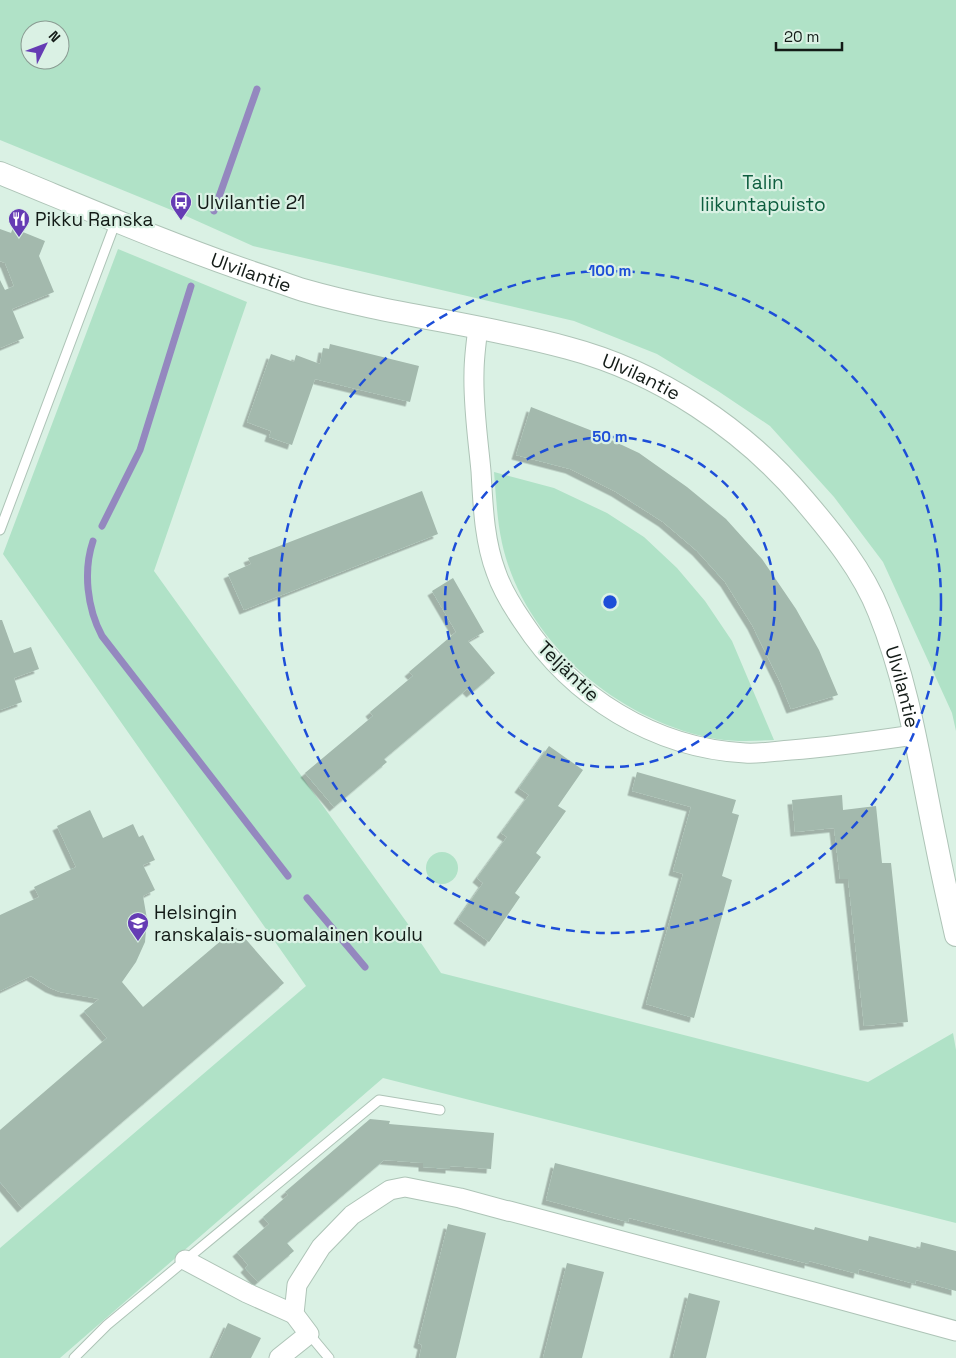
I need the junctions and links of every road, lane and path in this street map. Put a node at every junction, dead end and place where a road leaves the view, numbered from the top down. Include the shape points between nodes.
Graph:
1 (0, 173) edge
2 (116, 221) junction
3 (478, 328) junction
4 (0, 530) edge
5 (914, 735) junction
6 (956, 935) edge
7 (440, 1110) dead end
8 (185, 1260) junction
9 (294, 1314) junction
10 (956, 1332) edge
11 (308, 1334) junction
12 (74, 1358) edge
13 (278, 1358) edge
14 (329, 1358) edge

1 - 2 street, Ulvilantie
2 - 3 street, Ulvilantie via 298,289
2 - 4 lane
3 - 5 street, Ulvilantie via 569,348 648,378 705,412 776,469 833,536 879,611
3 - 5 street, Teljäntie via 474,374 476,427 490,553 496,573 517,613 548,656 572,680 629,721 659,735 706,748 747,753
5 - 6 street, Ulvilantie
7 - 8 lane via 379,1100
8 - 9 street
8 - 12 lane via 107,1325
9 - 10 street via 297,1285 321,1247 352,1215 390,1190 405,1188 460,1198
9 - 11 street
11 - 13 street
11 - 14 lane

